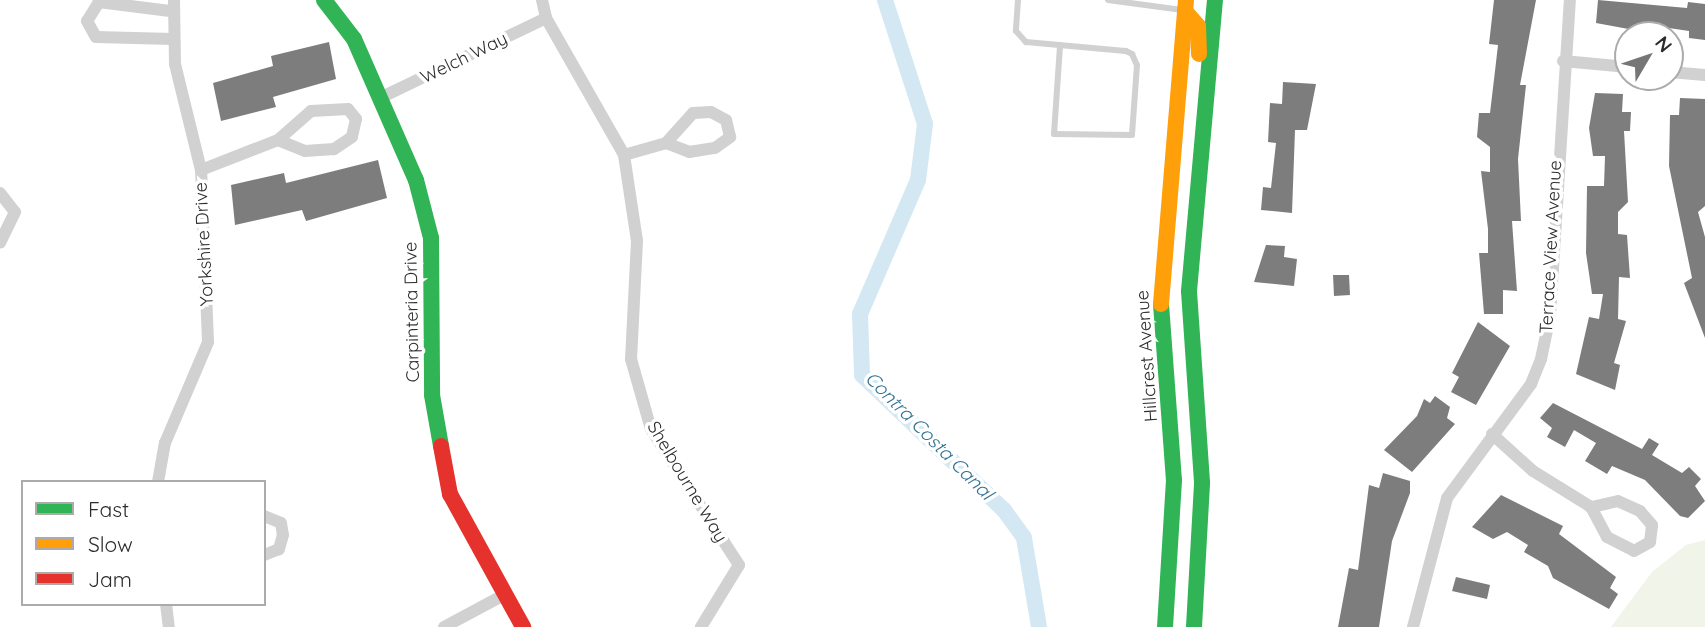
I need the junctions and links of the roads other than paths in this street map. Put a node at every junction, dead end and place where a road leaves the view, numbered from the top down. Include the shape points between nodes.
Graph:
1 (324, 0) edge
2 (542, 0) edge
3 (1018, 0) edge
4 (1108, 0) edge
5 (1215, 0) edge
6 (1570, 0) edge
7 (172, 5) edge
8 (1185, 5) edge
9 (545, 19) junction
10 (173, 39) junction
11 (1060, 46) junction
12 (1563, 61) junction
13 (1614, 66) edge
14 (1684, 73) edge
15 (1705, 75) edge
16 (382, 97) junction
17 (1205, 114) junction
18 (278, 140) junction
19 (666, 143) junction
20 (624, 155) junction
21 (201, 170) junction
22 (0, 193) edge
23 (0, 243) edge
24 (1492, 434) junction
25 (158, 480) edge
26 (1591, 508) junction
27 (266, 517) edge
28 (266, 554) edge
29 (502, 596) junction
30 (166, 606) edge
31 (169, 627) edge
32 (444, 627) edge
33 (523, 627) edge
34 (701, 627) edge
35 (1165, 627) edge
36 (1194, 627) edge
37 (1413, 627) edge

1 - 16 main road, Carpinteria Drive via 354,39
2 - 9 street, Shelbourne Way
3 - 11 lane via 1019,37
4 - 8 lane
5 - 17 main road
6 - 12 street, Terrace View Avenue
7 - 10 street, Yorkshire Drive
7 - 10 street via 99,2 87,21 96,37
8 - 17 main road via 1200,33
8 - 35 main road, Hillcrest Avenue via 1162,281 1174,480
9 - 16 street, Welch Way
9 - 20 street, Shelbourne Way
10 - 21 street, Yorkshire Drive
11 - 11 lane via 1132,54 1137,65 1132,135 1054,134
12 - 13 street
12 - 24 street, Terrace View Avenue via 1546,340 1531,384
14 - 15 street
16 - 29 main road, Carpinteria Drive via 416,180 431,238 432,395 450,494
17 - 36 main road via 1189,290 1202,482
18 - 18 street via 305,151 334,149 352,137 356,119 348,109 311,111
18 - 21 street
19 - 19 street via 689,152 715,148 730,137 726,120 711,112 693,113
19 - 20 street
20 - 34 street, Shelbourne Way via 637,241 631,359 651,429 739,565
21 - 25 street, Yorkshire Drive via 208,342 169,431
22 - 23 street via 15,212
24 - 26 street via 1533,471
24 - 37 street, Terrace View Avenue via 1447,498
26 - 26 street via 1600,529 1621,546 1634,551 1650,542 1652,525 1640,511 1618,501
27 - 28 street via 281,523 284,536 279,549
29 - 32 street
29 - 33 main road, Carpinteria Drive
30 - 31 street

